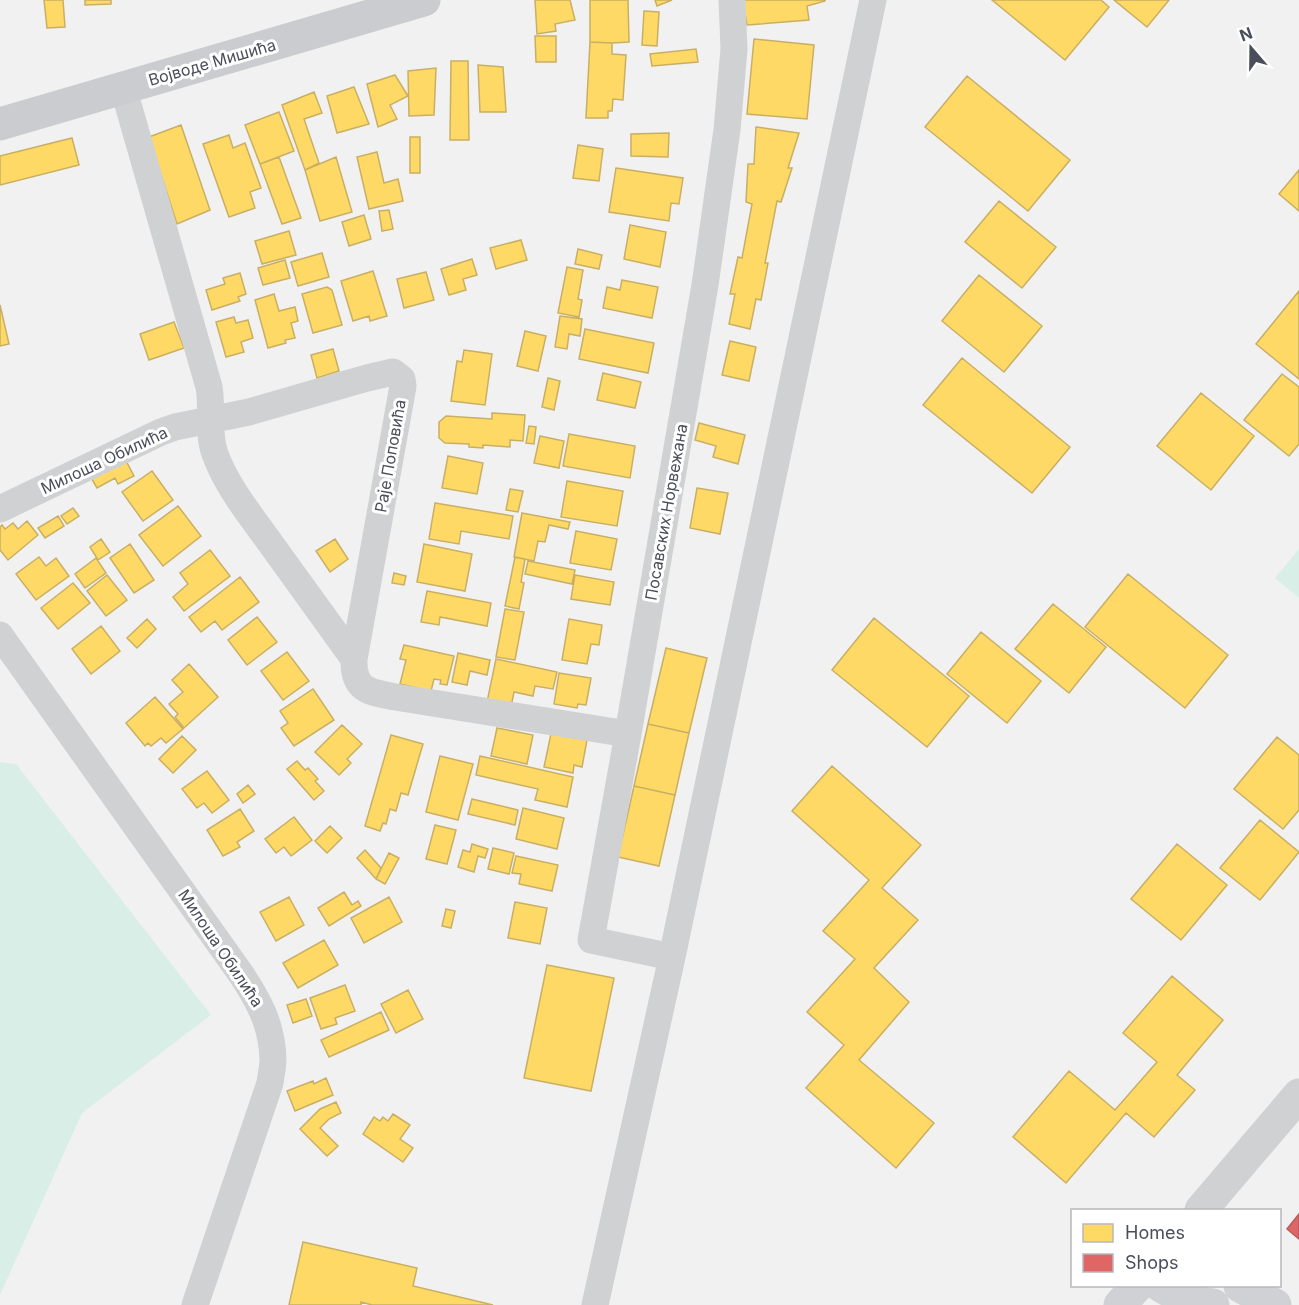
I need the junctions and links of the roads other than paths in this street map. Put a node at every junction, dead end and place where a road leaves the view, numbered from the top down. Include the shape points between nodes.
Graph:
1 (424, 0) edge
2 (732, 0) edge
3 (873, 0) edge
4 (123, 87) junction
5 (0, 124) edge
6 (210, 420) junction
7 (0, 508) edge
8 (0, 635) edge
9 (354, 659) junction
10 (628, 734) junction
11 (672, 957) junction
12 (1299, 1095) edge
13 (1201, 1209) edge
14 (1136, 1287) edge
15 (1163, 1287) edge
16 (1242, 1287) edge
17 (195, 1305) edge
18 (595, 1305) edge
19 (1120, 1305) edge
20 (1213, 1305) edge
21 (1275, 1305) edge

1 - 4 main road, Војводе Мишића
2 - 10 street, Посавских Норвежана via 734,49 727,130 707,274
3 - 11 street
4 - 5 main road, Војводе Мишића
4 - 6 street via 209,387
6 - 7 street, Милоша Обилића via 161,432
6 - 9 street via 211,437 223,473
6 - 9 street, Раје Поповића via 386,373 393,372 402,379
8 - 17 street, Милоша Обилића via 241,974 267,1019 273,1060 270,1083
9 - 10 street via 357,679 370,692
10 - 11 street, Посавских Норвежана via 591,940
11 - 18 street
12 - 13 street
14 - 19 main road
15 - 20 main road via 1185,1299
16 - 21 main road

